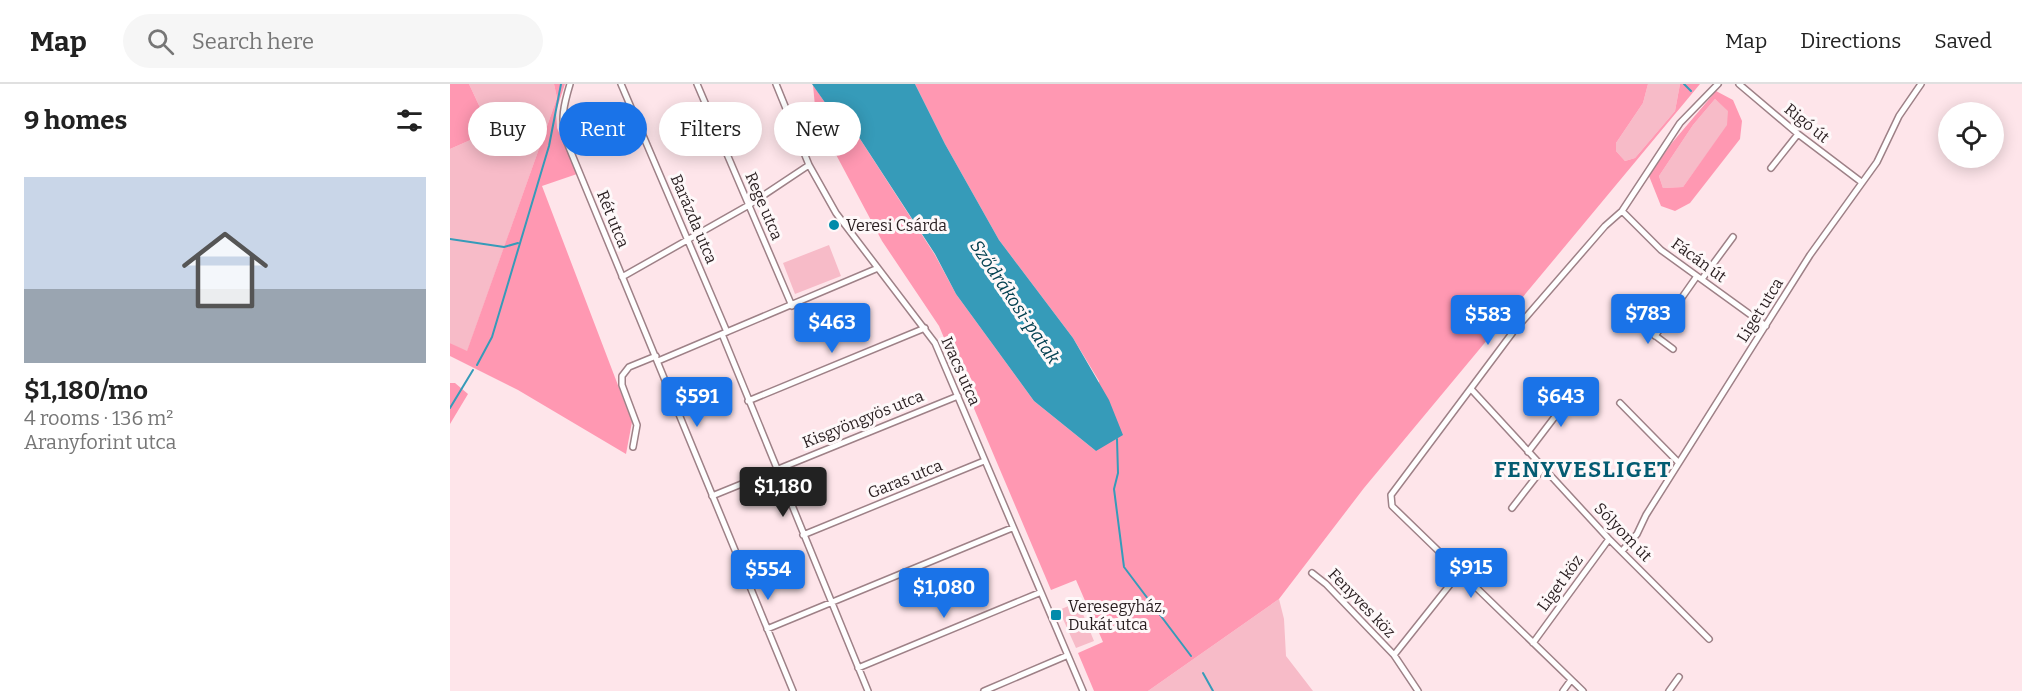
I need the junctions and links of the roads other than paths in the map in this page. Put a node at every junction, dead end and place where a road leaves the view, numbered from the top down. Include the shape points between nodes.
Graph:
1 (570, 84) edge
2 (621, 84) edge
3 (697, 84) edge
4 (776, 84) edge
5 (1718, 84) edge
6 (1739, 84) edge
7 (1921, 84) edge
8 (1798, 134) junction
9 (809, 165) junction
10 (1771, 168) dead end
11 (1860, 181) junction
12 (748, 205) junction
13 (1622, 211) junction
14 (1733, 237) dead end
15 (688, 240) junction
16 (878, 268) junction
17 (622, 277) junction
18 (1700, 278) junction
19 (792, 306) junction
20 (1637, 322) dead end
21 (1766, 326) junction
22 (925, 328) junction
23 (724, 333) junction
24 (1655, 336) junction
25 (1673, 349) dead end
26 (657, 358) junction
27 (1471, 389) junction
28 (1576, 389) dead end
29 (958, 396) junction
30 (748, 401) junction
31 (1620, 403) dead end
32 (633, 447) dead end
33 (1528, 452) junction
34 (984, 461) junction
35 (1678, 462) junction
36 (775, 468) junction
37 (1543, 468) junction
38 (712, 496) junction
39 (1512, 508) dead end
40 (1012, 528) junction
41 (803, 535) junction
42 (1609, 539) junction
43 (1622, 551) junction
44 (1460, 572) junction
45 (1312, 573) dead end
46 (1039, 593) junction
47 (830, 601) junction
48 (766, 629) junction
49 (1709, 639) dead end
50 (1533, 643) junction
51 (1394, 655) junction
52 (1066, 656) junction
53 (858, 668) junction
54 (1679, 677) dead end
55 (1571, 680) junction
56 (793, 691) edge
57 (868, 691) edge
58 (984, 691) edge
59 (1083, 691) edge
60 (1418, 691) edge
61 (1563, 691) edge
62 (1583, 691) edge
63 (1669, 691) edge

1 - 17 street, Rét utca via 562,126
2 - 15 street, Barázda utca
3 - 12 street, Rege utca
4 - 9 street, Ivacs utca
5 - 13 street via 1680,123
6 - 8 street, Rigó út
7 - 11 street, Liget utca via 1899,116 1877,162
8 - 10 street
8 - 11 street, Rigó út
9 - 12 street
9 - 16 street, Ivacs utca via 836,213
11 - 21 street, Liget utca
12 - 15 street
12 - 19 street, Rege utca
13 - 18 street, Fácán út via 1661,250
13 - 27 street via 1513,332
14 - 18 street
15 - 17 street
15 - 23 street, Barázda utca
16 - 19 street
16 - 22 street, Ivacs utca
17 - 26 street, Rét utca
18 - 21 street, Fácán út
18 - 24 street
19 - 23 street
20 - 24 street
21 - 35 street, Liget utca
22 - 29 street, Ivacs utca
22 - 30 street
23 - 26 street
23 - 30 street, Barázda utca
24 - 25 street
26 - 32 street via 628,367 622,376 637,425
26 - 38 street, Rét utca
27 - 33 street, Sólyom út
27 - 44 street via 1391,495 1392,506
28 - 33 street
29 - 34 street, Ivacs utca
29 - 36 street, Kisgyöngyös utca
30 - 36 street, Barázda utca
31 - 35 street
33 - 37 street, Sólyom út
34 - 40 street, Ivacs utca
34 - 41 street, Garas utca
35 - 43 street, Liget utca via 1637,534
36 - 38 street, Kisgyöngyös utca
36 - 41 street, Barázda utca
37 - 39 street
37 - 42 street, Sólyom út
38 - 48 street, Rét utca
40 - 46 street, Ivacs utca
40 - 47 street
41 - 47 street, Barázda utca
42 - 43 street, Sólyom út
42 - 50 street, Liget köz
43 - 49 street, Sólyom út
44 - 50 street
44 - 51 street, Fenyves köz
45 - 51 street, Fenyves köz
46 - 52 street, Ivacs utca
46 - 53 street
47 - 48 street
47 - 53 street, Barázda utca
48 - 56 street, Rét utca
50 - 55 street
51 - 60 street
52 - 58 street
52 - 59 street, Ivacs utca
53 - 57 street, Barázda utca
54 - 63 street
55 - 61 street
55 - 62 street

